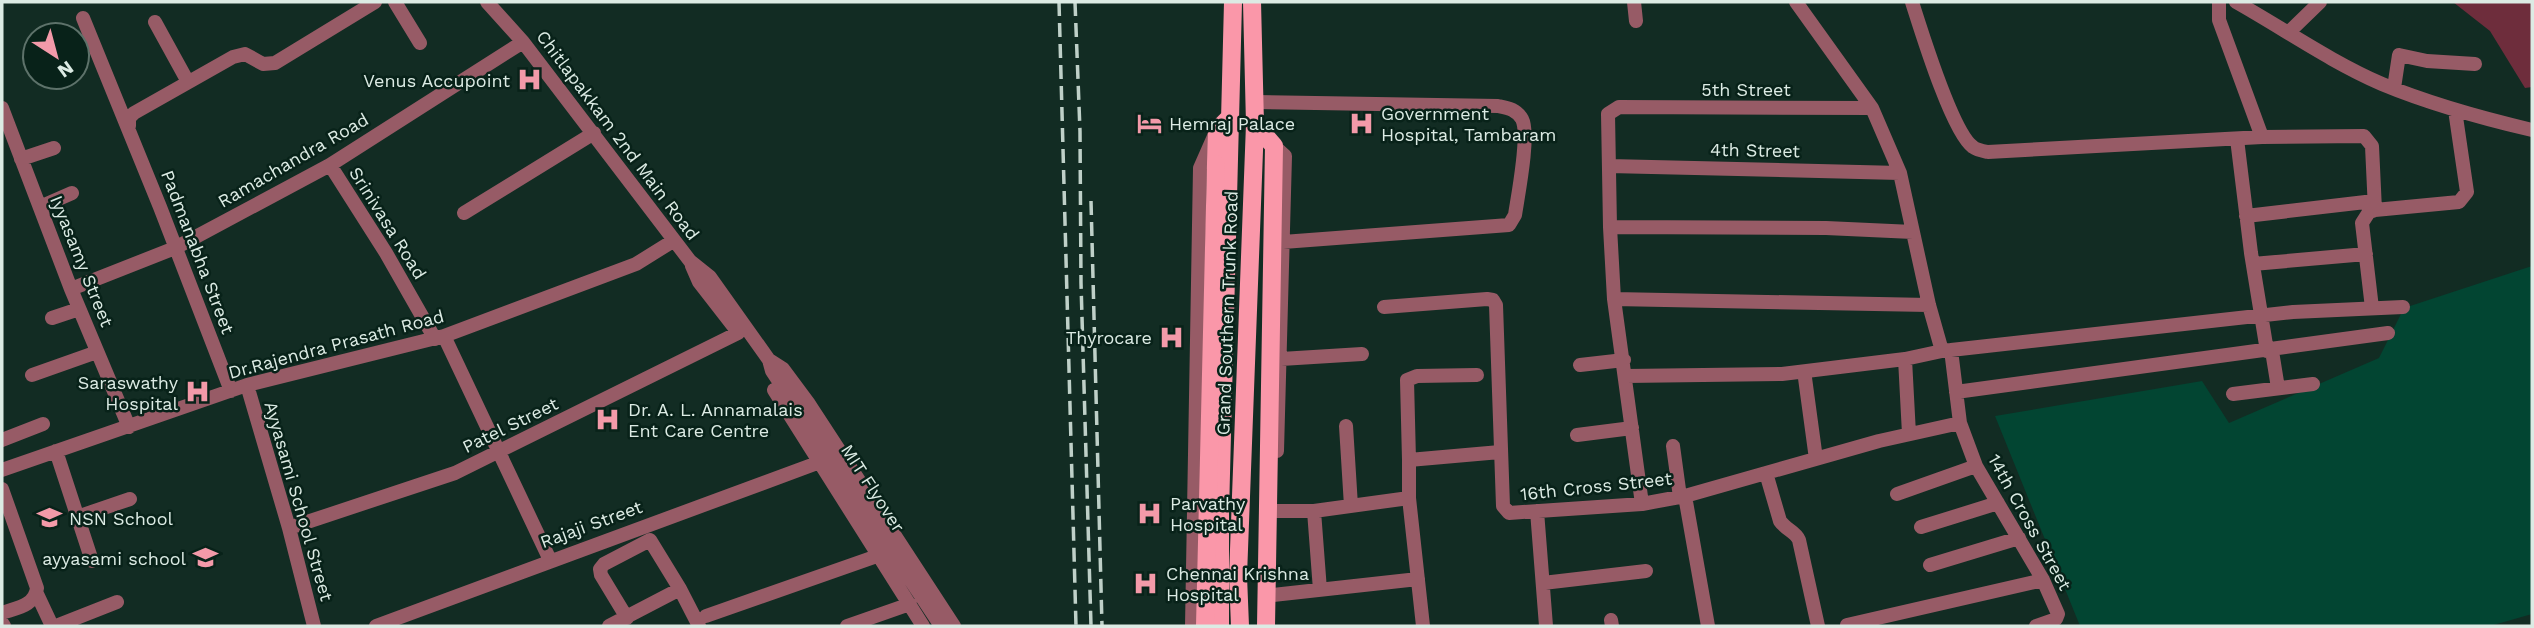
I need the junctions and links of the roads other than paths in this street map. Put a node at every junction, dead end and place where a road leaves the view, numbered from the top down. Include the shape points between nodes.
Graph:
1 (375, 2) edge
2 (395, 2) edge
3 (487, 2) edge
4 (1233, 2) edge
5 (1252, 2) edge
6 (1634, 2) edge
7 (1796, 2) edge
8 (1912, 2) edge
9 (2219, 2) edge
10 (2236, 2) edge
11 (2320, 2) edge
12 (83, 18) dead end
13 (1636, 20) dead end
14 (156, 22) dead end
15 (2288, 32) junction
16 (523, 42) junction
17 (420, 43) dead end
18 (2475, 64) dead end
19 (188, 82) junction
20 (2394, 88) junction
21 (1255, 102) junction
22 (2, 108) edge
23 (1872, 108) junction
24 (2455, 110) junction
25 (1223, 123) junction
26 (1255, 124) junction
27 (129, 126) junction
28 (2532, 130) edge
29 (594, 133) junction
30 (2262, 138) junction
31 (2237, 139) junction
32 (54, 148) dead end
33 (1274, 153) junction
34 (21, 159) junction
35 (330, 165) junction
36 (1609, 166) junction
37 (1900, 173) junction
38 (72, 193) dead end
39 (2374, 206) junction
40 (40, 207) junction
41 (464, 213) dead end
42 (2246, 216) junction
43 (1609, 227) junction
44 (1913, 232) junction
45 (673, 241) junction
46 (1283, 242) junction
47 (175, 248) junction
48 (2366, 254) junction
49 (690, 261) junction
50 (2253, 264) junction
51 (71, 289) junction
52 (1614, 299) junction
53 (1929, 304) junction
54 (1384, 307) dead end
55 (2403, 307) dead end
56 (2372, 308) junction
57 (79, 309) junction
58 (2261, 315) junction
59 (52, 318) dead end
60 (738, 333) junction
61 (2388, 333) dead end
62 (439, 337) junction
63 (1947, 350) junction
64 (2270, 351) junction
65 (97, 352) junction
66 (1362, 354) dead end
67 (1281, 359) junction
68 (1905, 359) junction
69 (1624, 360) junction
70 (1580, 365) dead end
71 (770, 368) junction
72 (32, 375) dead end
73 (1477, 375) dead end
74 (1626, 376) junction
75 (1805, 378) dead end
76 (2313, 384) dead end
77 (247, 385) junction
78 (2278, 388) junction
79 (231, 391) junction
80 (1956, 392) junction
81 (2232, 394) dead end
82 (1960, 423) junction
83 (43, 424) dead end
84 (1346, 426) dead end
85 (129, 427) junction
86 (1632, 428) junction
87 (1909, 434) junction
88 (1577, 435) dead end
89 (2, 440) edge
90 (1673, 446) dead end
91 (56, 451) junction
92 (1500, 452) junction
93 (499, 453) junction
94 (1816, 459) junction
95 (1409, 460) junction
96 (820, 461) junction
97 (1976, 466) junction
98 (2, 470) edge
99 (1766, 473) junction
100 (2, 489) edge
101 (1897, 494) dead end
102 (1683, 496) junction
103 (1409, 498) junction
104 (130, 499) dead end
105 (1998, 503) junction
106 (1642, 504) junction
107 (1351, 506) junction
108 (1537, 510) junction
109 (1275, 511) junction
110 (1314, 511) junction
111 (1193, 513) junction
112 (1220, 513) junction
113 (77, 517) junction
114 (1921, 527) dead end
115 (289, 528) junction
116 (2019, 538) junction
117 (880, 555) junction
118 (550, 560) junction
119 (92, 561) dead end
120 (1930, 565) dead end
121 (1646, 571) dead end
122 (1418, 579) junction
123 (2043, 580) junction
124 (1543, 583) junction
125 (680, 589) junction
126 (1320, 590) junction
127 (37, 594) junction
128 (1273, 594) junction
129 (117, 602) dead end
130 (910, 604) junction
131 (2, 612) edge
132 (627, 618) junction
133 (702, 621) edge
134 (873, 622) edge
135 (1847, 625) edge
136 (54, 626) edge
137 (314, 626) edge
138 (376, 626) edge
139 (609, 626) edge
140 (847, 626) edge
141 (923, 626) edge
142 (942, 626) edge
143 (954, 626) edge
144 (1192, 626) edge
145 (1205, 626) edge
146 (1220, 626) edge
147 (1240, 626) edge
148 (1266, 626) edge
149 (1272, 626) edge
150 (1423, 626) edge
151 (1546, 626) edge
152 (1709, 626) edge
153 (1818, 626) edge
154 (2036, 626) edge

1 - 19 street via 275,63 268,65 239,54
2 - 17 street
3 - 16 street, Chitlapakkam 2nd Main Road
4 - 25 main road, Grand Southern Trunk Road
5 - 21 main road, Grand Southern Trunk Road
6 - 13 street
7 - 23 street, 14th Cross Street
8 - 31 street via 1964,137 1979,150
9 - 30 street via 2219,20
10 - 15 street
11 - 15 street
12 - 27 street, Padmanabha Street
14 - 19 street
15 - 20 street
16 - 29 street, Chitlapakkam 2nd Main Road
16 - 35 street, Ramachandra Road
18 - 20 street via 2399,55
19 - 27 street via 134,113
20 - 24 street
21 - 26 main road, Grand Southern Trunk Road
21 - 46 street via 1498,106 1512,108 1525,131 1515,215 1503,228
22 - 34 street, Iyyasamy Street
23 - 36 street, 5th Street via 1619,107 1608,114
23 - 37 street, 14th Cross Street
24 - 28 street
24 - 39 street via 2467,186 2462,200
25 - 111 street via 1200,168 1189,441
25 - 112 main road, Grand Southern Trunk Road
25 - 145 main road, bridge via 1216,164
26 - 33 main road
26 - 147 main road, Grand Southern Trunk Road
27 - 47 street, Padmanabha Street
29 - 41 street
29 - 45 street, Chitlapakkam 2nd Main Road
30 - 31 street
30 - 39 street via 2364,136 2372,146
31 - 42 street
32 - 34 street
33 - 46 street via 1285,156
33 - 148 main road
34 - 40 street, Iyyasamy Street
35 - 47 street, Ramachandra Road
35 - 62 street, Srinivasa Road
36 - 37 street, 4th Street
36 - 43 street
37 - 44 street, 14th Cross Street
38 - 40 street
39 - 42 street
39 - 48 street via 2362,223
40 - 51 street, Iyyasamy Street
42 - 50 street
43 - 44 street
43 - 52 street
44 - 53 street, 14th Cross Street
45 - 49 street, Chitlapakkam 2nd Main Road
45 - 62 street, Dr.Rajendra Prasath Road via 636,264
46 - 67 street
47 - 51 street, Ramachandra Road
47 - 79 street, Padmanabha Street
48 - 50 street
48 - 56 street
49 - 60 street via 699,282
49 - 71 street via 710,277
50 - 58 street
51 - 57 street, Iyyasamy Street
52 - 53 street
52 - 69 street
53 - 63 street, 14th Cross Street
54 - 92 street, 16th Cross Street via 1493,300
55 - 56 street
56 - 58 street
57 - 59 street
57 - 65 street, Iyyasamy Street
58 - 63 street
58 - 64 street
60 - 71 street
60 - 93 street, Patel Street
61 - 64 street
62 - 77 street, Dr.Rajendra Prasath Road
62 - 93 street, Srinivasa Road
63 - 68 street
63 - 80 street, 14th Cross Street
64 - 78 street
64 - 80 street
65 - 72 street
65 - 85 street, Iyyasamy Street
66 - 67 street
67 - 109 street
68 - 74 street via 1782,374
68 - 87 street
69 - 70 street
69 - 74 street
71 - 96 street via 768,380
71 - 142 street, MIT Flyover
71 - 143 street via 783,369 810,404
73 - 95 street via 1407,380
74 - 86 street
75 - 94 street
76 - 78 street
77 - 79 street, Dr.Rajendra Prasath Road
77 - 115 street, Ayyasami School Street
78 - 81 street
79 - 85 street, Dr.Rajendra Prasath Road
80 - 82 street, 14th Cross Street
82 - 87 street, 16th Cross Street
82 - 97 street, 14th Cross Street
83 - 89 street
84 - 107 street
85 - 91 street, Dr.Rajendra Prasath Road
86 - 88 street
86 - 106 street
87 - 94 street, 16th Cross Street
90 - 102 street
91 - 98 street, Dr.Rajendra Prasath Road
91 - 113 street
92 - 95 street
92 - 108 street, 16th Cross Street via 1504,509 1509,513
93 - 115 street, Patel Street via 455,473
93 - 118 street, Srinivasa Road
94 - 99 street, 16th Cross Street
95 - 103 street
96 - 117 street
96 - 118 street, Rajaji Street
97 - 101 street
97 - 105 street, 14th Cross Street
99 - 102 street, 16th Cross Street
99 - 153 street via 1780,521 1799,540
100 - 127 street
102 - 106 street, 16th Cross Street
102 - 152 street
103 - 107 street
103 - 122 street
104 - 113 street
105 - 114 street
105 - 116 street, 14th Cross Street
106 - 108 street, 16th Cross Street
107 - 110 street
108 - 124 street
109 - 110 street
109 - 128 street
110 - 126 street
111 - 112 main road
111 - 144 street
112 - 146 main road, Grand Southern Trunk Road
113 - 119 street
115 - 137 street, Ayyasami School Street
116 - 120 street
116 - 123 street, 14th Cross Street
117 - 130 street
117 - 133 street
118 - 138 street, Rajaji Street
121 - 124 street
122 - 126 street
122 - 150 street
123 - 135 street
123 - 154 street, 14th Cross Street via 2058,614 2052,622
124 - 151 street
125 - 132 street
125 - 132 street via 652,542 646,540 600,569
125 - 133 street
126 - 128 street
127 - 131 street via 28,604
127 - 136 street
128 - 149 street
129 - 136 street
130 - 134 street
130 - 141 street
132 - 139 street
134 - 140 street

